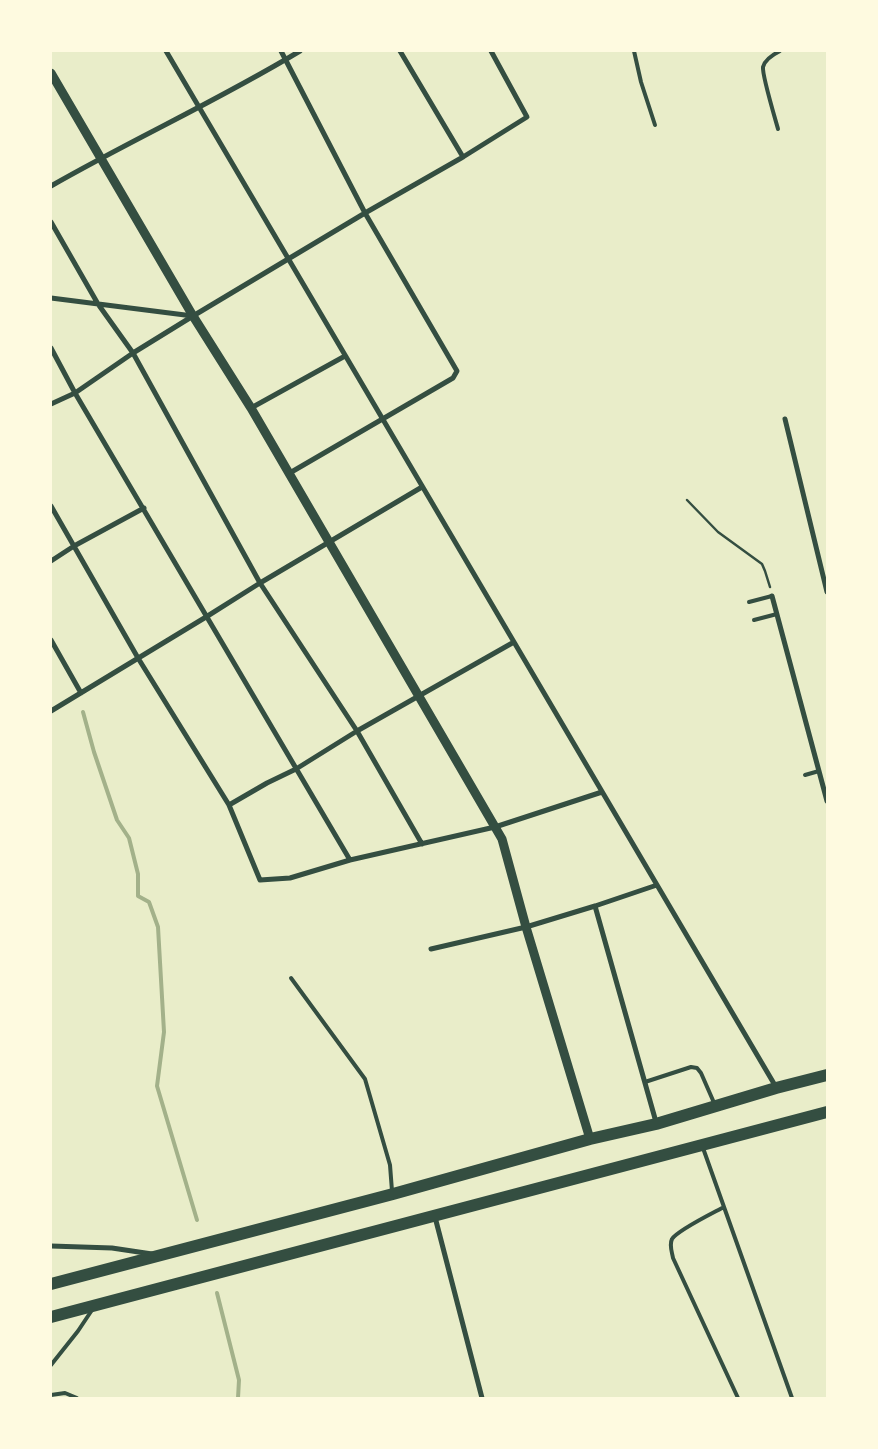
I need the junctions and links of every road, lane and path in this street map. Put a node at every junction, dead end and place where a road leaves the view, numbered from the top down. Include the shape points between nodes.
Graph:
1 (166, 51) edge
2 (281, 51) edge
3 (300, 51) edge
4 (400, 51) edge
5 (491, 51) edge
6 (634, 51) edge
7 (780, 51) edge
8 (286, 60) junction
9 (51, 73) edge
10 (199, 108) junction
11 (655, 125) dead end
12 (778, 129) dead end
13 (463, 157) junction
14 (101, 158) junction
15 (51, 186) edge
16 (365, 213) junction
17 (51, 222) edge
18 (288, 259) junction
19 (51, 298) edge
20 (98, 304) junction
21 (194, 316) junction
22 (51, 348) edge
23 (133, 354) junction
24 (345, 356) junction
25 (75, 393) junction
26 (51, 404) edge
27 (251, 408) junction
28 (382, 419) junction
29 (785, 419) dead end
30 (288, 474) junction
31 (422, 488) junction
32 (688, 500) dead end
33 (51, 506) edge
34 (144, 508) junction
35 (329, 544) junction
36 (74, 546) junction
37 (51, 561) edge
38 (260, 582) junction
39 (827, 592) edge
40 (772, 596) junction
41 (749, 602) dead end
42 (777, 614) junction
43 (206, 617) junction
44 (754, 620) dead end
45 (51, 640) edge
46 (514, 642) junction
47 (138, 658) junction
48 (81, 693) junction
49 (419, 695) junction
50 (51, 711) edge
51 (357, 731) junction
52 (296, 769) junction
53 (819, 771) junction
54 (805, 775) dead end
55 (602, 792) junction
56 (827, 802) edge
57 (229, 805) junction
58 (495, 827) junction
59 (422, 844) junction
60 (350, 860) junction
61 (657, 885) junction
62 (595, 906) junction
63 (526, 927) junction
64 (431, 949) dead end
65 (291, 978) dead end
66 (827, 1074) edge
67 (645, 1082) junction
68 (776, 1088) junction
69 (716, 1107) junction
70 (827, 1112) edge
71 (656, 1124) junction
72 (590, 1139) junction
73 (702, 1145) junction
74 (393, 1194) junction
75 (724, 1207) junction
76 (435, 1215) junction
77 (51, 1246) edge
78 (160, 1255) junction
79 (51, 1284) edge
80 (95, 1306) junction
81 (51, 1318) edge
82 (51, 1365) edge
83 (51, 1395) edge
84 (77, 1398) edge
85 (482, 1398) edge
86 (738, 1398) edge
87 (792, 1398) edge

1 - 10 street
2 - 8 street
3 - 8 street
4 - 13 street
5 - 13 street via 527,117
6 - 11 lane
7 - 12 lane via 763,67
8 - 10 street
8 - 16 street
9 - 14 street
10 - 14 street
10 - 18 street
13 - 16 street
14 - 15 street
14 - 21 street
16 - 18 street
16 - 28 street via 457,371 453,378
17 - 20 street
18 - 21 street
18 - 24 street
19 - 20 street
20 - 21 street
20 - 23 street
21 - 23 street
21 - 27 street
22 - 25 street
23 - 25 street
23 - 38 street
24 - 27 street
24 - 28 street
25 - 26 street
25 - 34 street
27 - 30 street
28 - 30 street
28 - 31 street
29 - 39 street
30 - 35 street
31 - 35 street
31 - 46 street
32 - 40 path via 718,532 762,564
33 - 36 street
34 - 36 street
34 - 43 street
35 - 38 street
35 - 49 street
36 - 37 street
36 - 47 street
38 - 43 street
38 - 51 street
40 - 41 lane
40 - 42 street
42 - 44 lane
42 - 53 street
43 - 47 street
43 - 52 street
45 - 48 street
46 - 49 street
46 - 55 street
47 - 48 street
47 - 57 street
48 - 50 street
49 - 51 street
49 - 58 street
51 - 52 street
51 - 59 street
52 - 57 street
52 - 60 street
53 - 54 lane
53 - 56 street
55 - 58 street
55 - 61 street
57 - 60 street via 260,880 290,878
58 - 59 street
58 - 63 street via 502,839
59 - 60 street
61 - 62 street
61 - 68 street
62 - 63 street
62 - 67 street
63 - 64 street
63 - 72 street
65 - 74 lane via 365,1079 390,1165
66 - 68 highway
67 - 69 lane via 697,1068
67 - 71 street
68 - 69 highway
69 - 71 highway
70 - 73 highway
71 - 72 highway
72 - 74 highway
73 - 75 lane
73 - 76 highway
74 - 78 highway
75 - 86 lane via 680,1232 672,1239 670,1248
75 - 87 lane
76 - 80 highway
76 - 85 street
77 - 78 street via 112,1248
78 - 79 highway
80 - 81 highway
80 - 82 lane
83 - 84 lane via 65,1393

